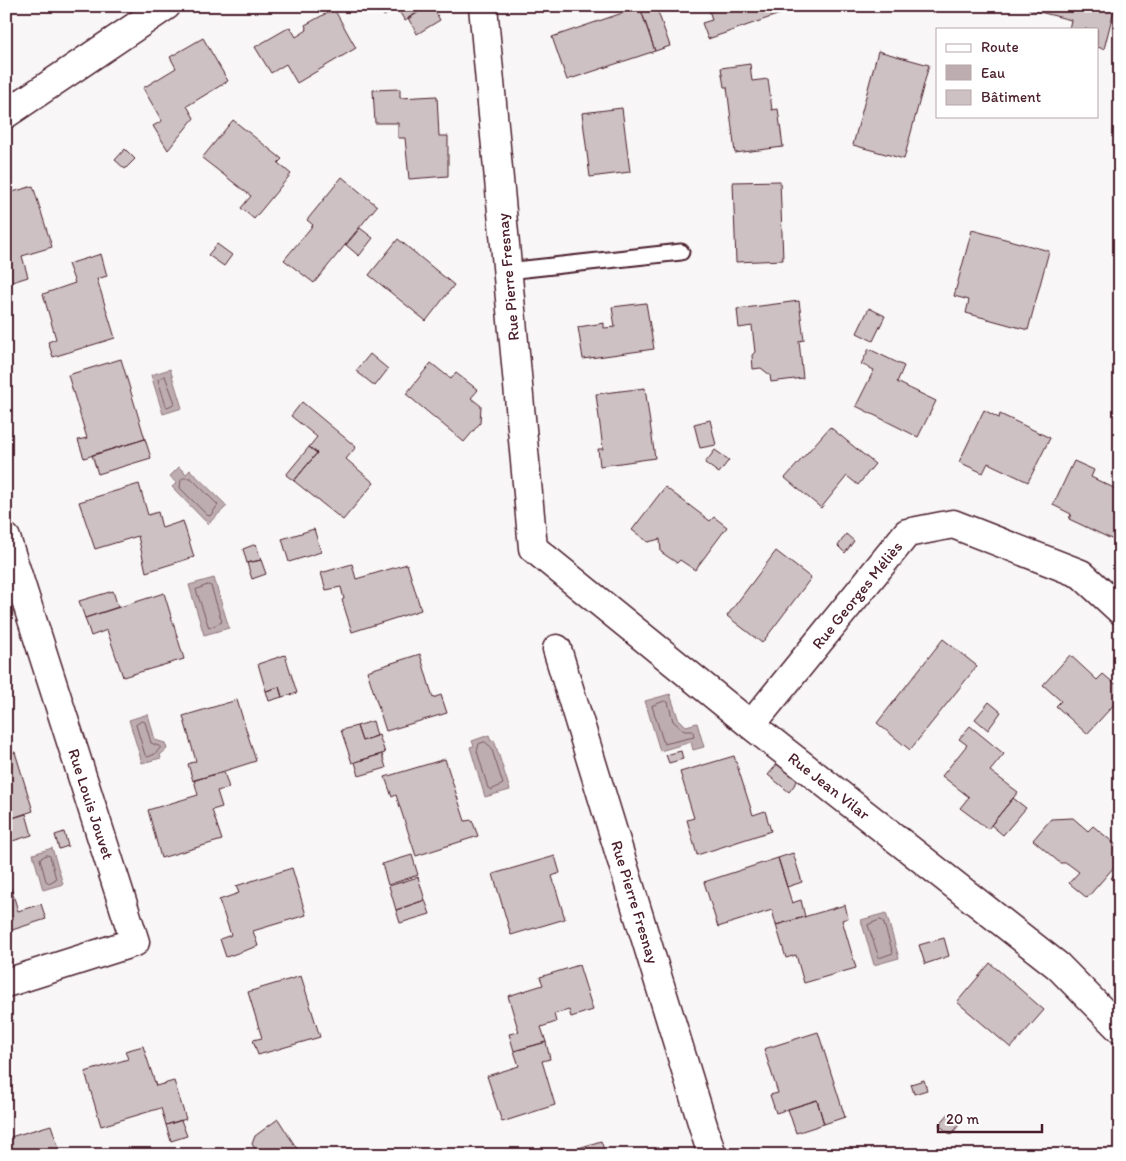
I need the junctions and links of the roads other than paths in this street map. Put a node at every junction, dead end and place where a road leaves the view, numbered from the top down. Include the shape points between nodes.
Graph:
1 (166, 6) edge
2 (483, 6) edge
3 (6, 114) edge
4 (681, 252) dead end
5 (507, 271) junction
6 (6, 538) edge
7 (533, 548) joint
8 (1120, 610) edge
9 (557, 649) dead end
10 (751, 725) junction
11 (6, 984) edge
12 (1120, 1029) edge
13 (712, 1155) edge

1 - 3 street
2 - 5 street, Rue Pierre Fresnay
4 - 5 lane
5 - 7 street, Rue Pierre Fresnay
6 - 11 street, Rue Louis Jouvet via 134,942
7 - 10 street, Rue Jean Vilar
8 - 10 street, Rue Georges Méliès via 1081,574 953,524 907,533
9 - 13 street, Rue Pierre Fresnay
10 - 12 street, Rue Jean Vilar via 1058,966

